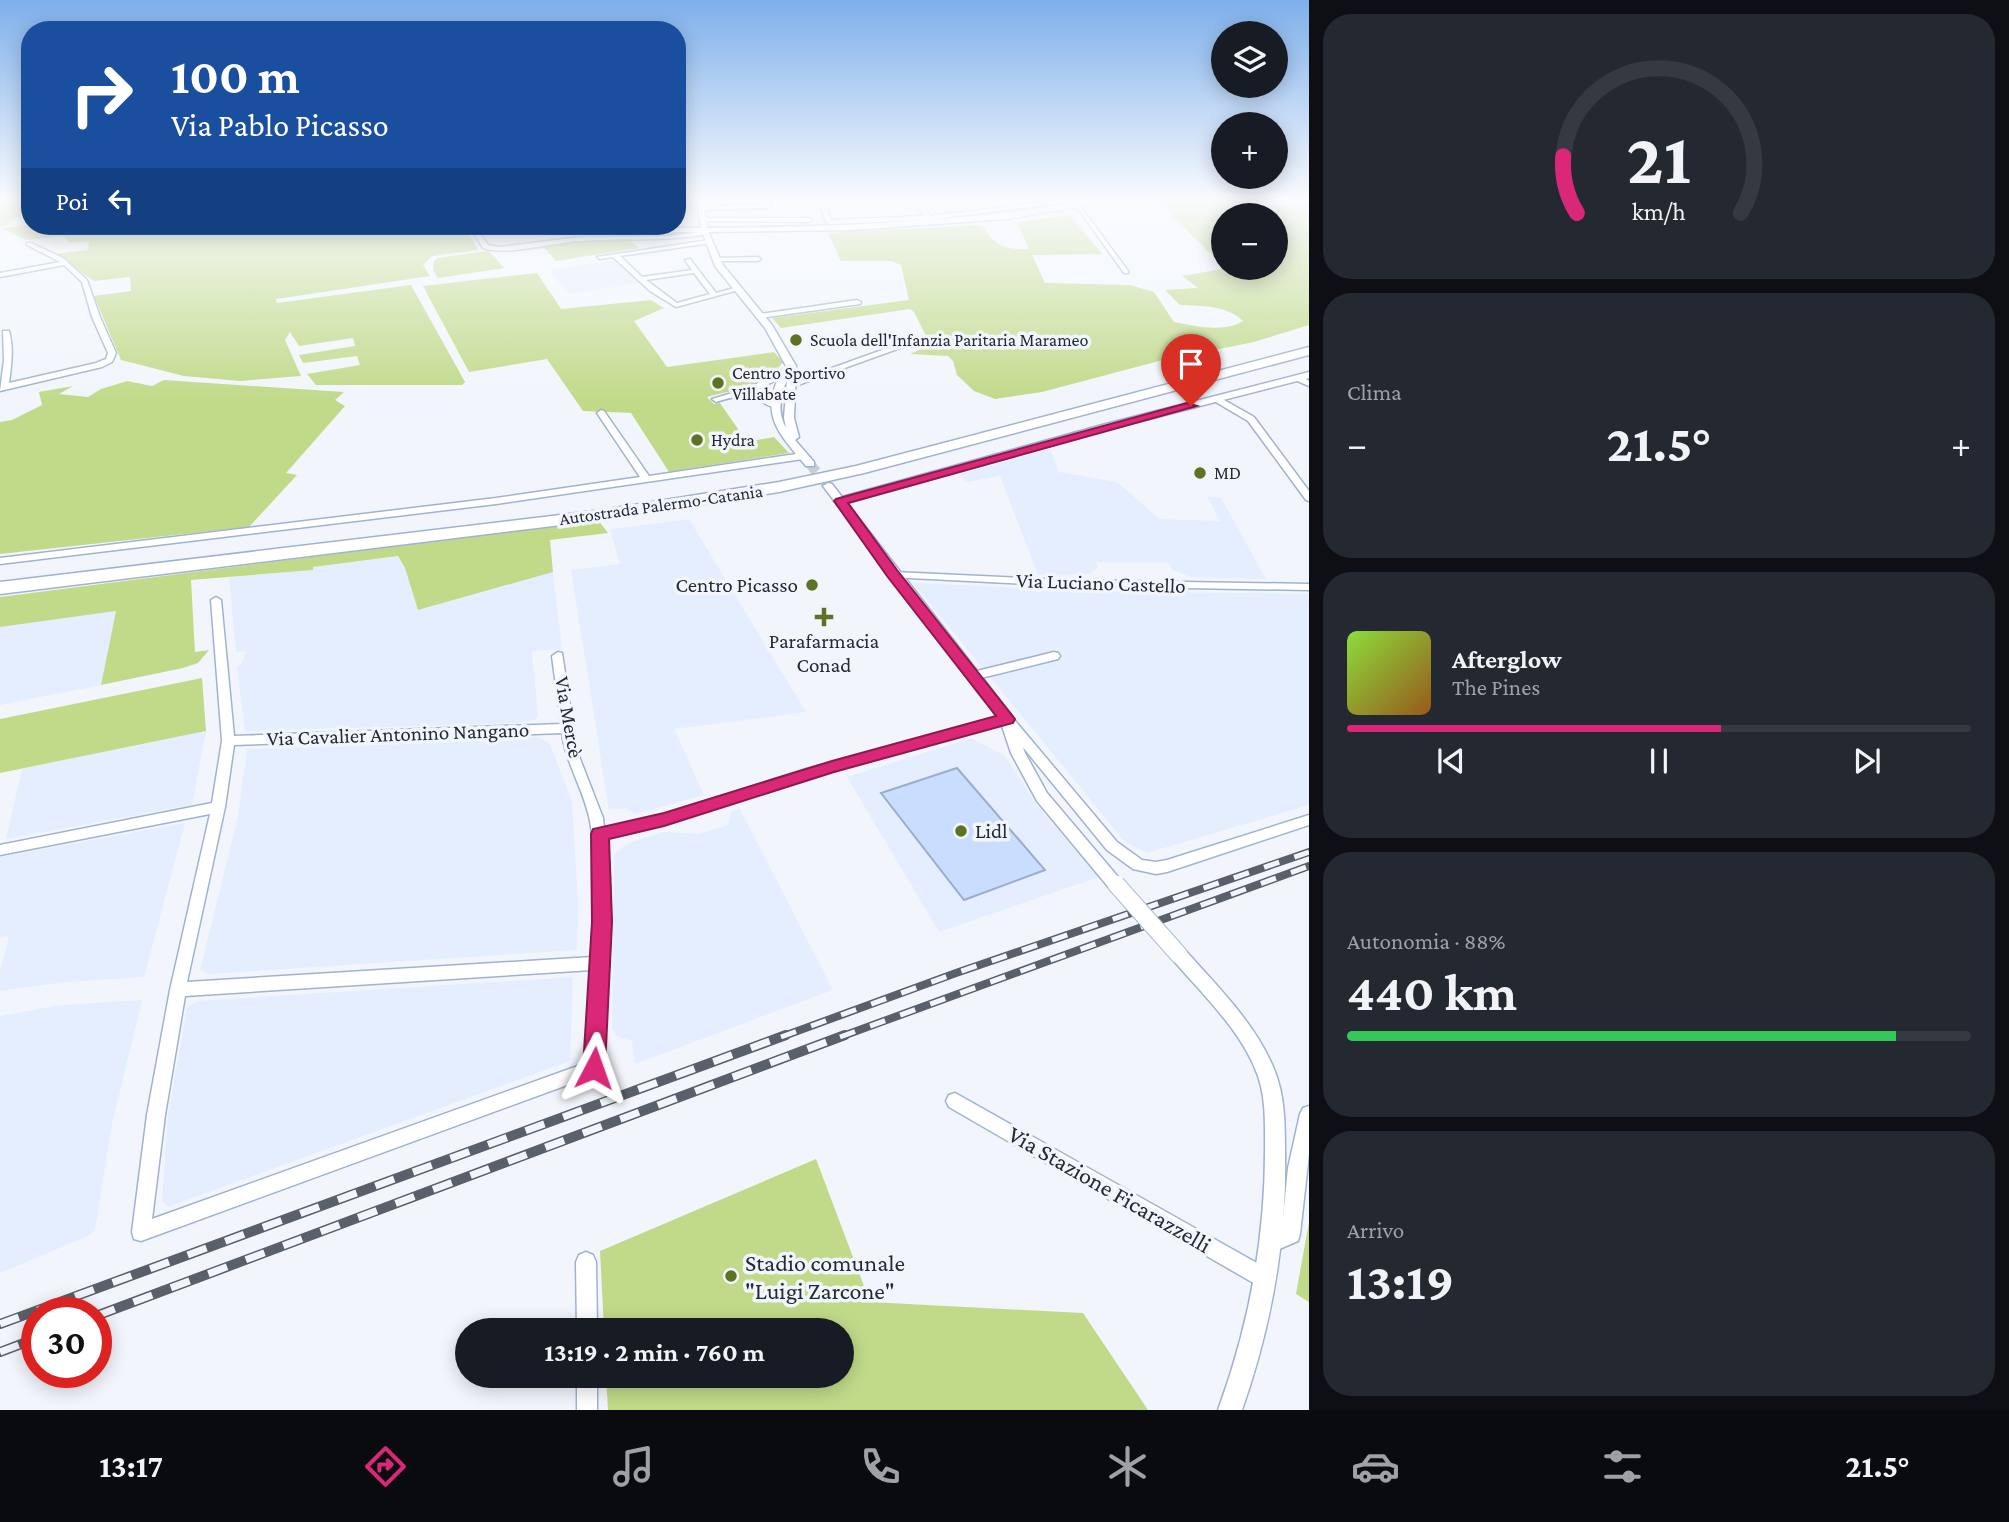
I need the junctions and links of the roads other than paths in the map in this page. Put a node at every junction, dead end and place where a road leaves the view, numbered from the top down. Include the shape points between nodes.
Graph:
1 (51, 266) edge
2 (69, 266) edge
3 (626, 266) edge
4 (692, 266) edge
5 (721, 266) edge
6 (1121, 266) edge
7 (696, 271) junction
8 (1126, 272) dead end
9 (0, 275) edge
10 (640, 279) junction
11 (738, 289) junction
12 (714, 295) junction
13 (857, 302) dead end
14 (760, 316) junction
15 (6, 333) dead end
16 (1309, 341) edge
17 (896, 348) dead end
18 (1309, 351) edge
19 (1304, 377) edge
20 (790, 380) junction
21 (1309, 384) edge
22 (2, 388) edge
23 (776, 391) junction
24 (742, 393) junction
25 (716, 399) dead end
26 (1217, 399) junction
27 (773, 405) junction
28 (789, 407) junction
29 (601, 413) dead end
30 (803, 456) junction
31 (647, 481) junction
32 (828, 486) tunnel mouth
33 (1309, 498) edge
34 (840, 501) junction
35 (0, 561) edge
36 (894, 575) junction
37 (0, 576) edge
38 (1309, 587) edge
39 (0, 588) edge
40 (216, 600) dead end
41 (558, 656) dead end
42 (1054, 656) dead end
43 (973, 676) junction
44 (1007, 719) junction
45 (567, 727) junction
46 (228, 741) junction
47 (218, 807) junction
48 (1309, 820) edge
49 (600, 834) junction
50 (0, 850) edge
51 (599, 963) junction
52 (178, 990) junction
53 (594, 1068) joint
54 (955, 1101) dead end
55 (1309, 1114) edge
56 (1270, 1244) junction
57 (586, 1262) dead end
58 (1264, 1278) junction
59 (587, 1318) edge
60 (587, 1388) edge
61 (587, 1410) edge
62 (1230, 1410) edge

1 - 9 street
2 - 22 street via 85,281 112,353 109,360
3 - 10 street
4 - 7 street
5 - 11 street
6 - 8 street
7 - 10 street
7 - 12 street
10 - 12 street via 676,305
11 - 12 street
11 - 14 street
13 - 14 street
14 - 20 street via 792,366
15 - 22 street via 10,344
16 - 37 highway, Autostrada Palermo-Catania via 771,478 597,505
17 - 20 street
18 - 39 highway, Autostrada Palermo-Catania via 779,488 602,515
19 - 21 street
19 - 26 street
20 - 23 street
20 - 23 street
20 - 24 street
20 - 28 street
23 - 27 street
24 - 25 street
24 - 27 street
26 - 33 street via 1251,419
26 - 34 street
27 - 28 street
27 - 30 street via 776,419
28 - 30 street via 790,426
29 - 31 street
30 - 31 street
31 - 35 street
32 - 34 street
34 - 36 street
36 - 38 street, Via Luciano Castello
36 - 43 street
40 - 46 street
41 - 45 street, Via Mercè
42 - 43 street
43 - 44 street
44 - 48 street via 1112,846 1138,865 1167,866
44 - 49 street
44 - 56 street, bridge via 1018,753 1042,797 1245,1034 1265,1071 1274,1108 1276,1164
45 - 46 street, Via Cavalier Antonino Nangano
45 - 49 street, Via Mercè
46 - 47 street
47 - 50 street
47 - 52 street
49 - 51 street, Via Mercè
51 - 52 street
51 - 53 street, Via Mercè
52 - 53 street via 141,1232
54 - 58 street, Via Stazione Ficarazzelli
55 - 56 street via 1297,1168 1291,1234
56 - 58 street
57 - 59 street
58 - 62 street
60 - 61 street

